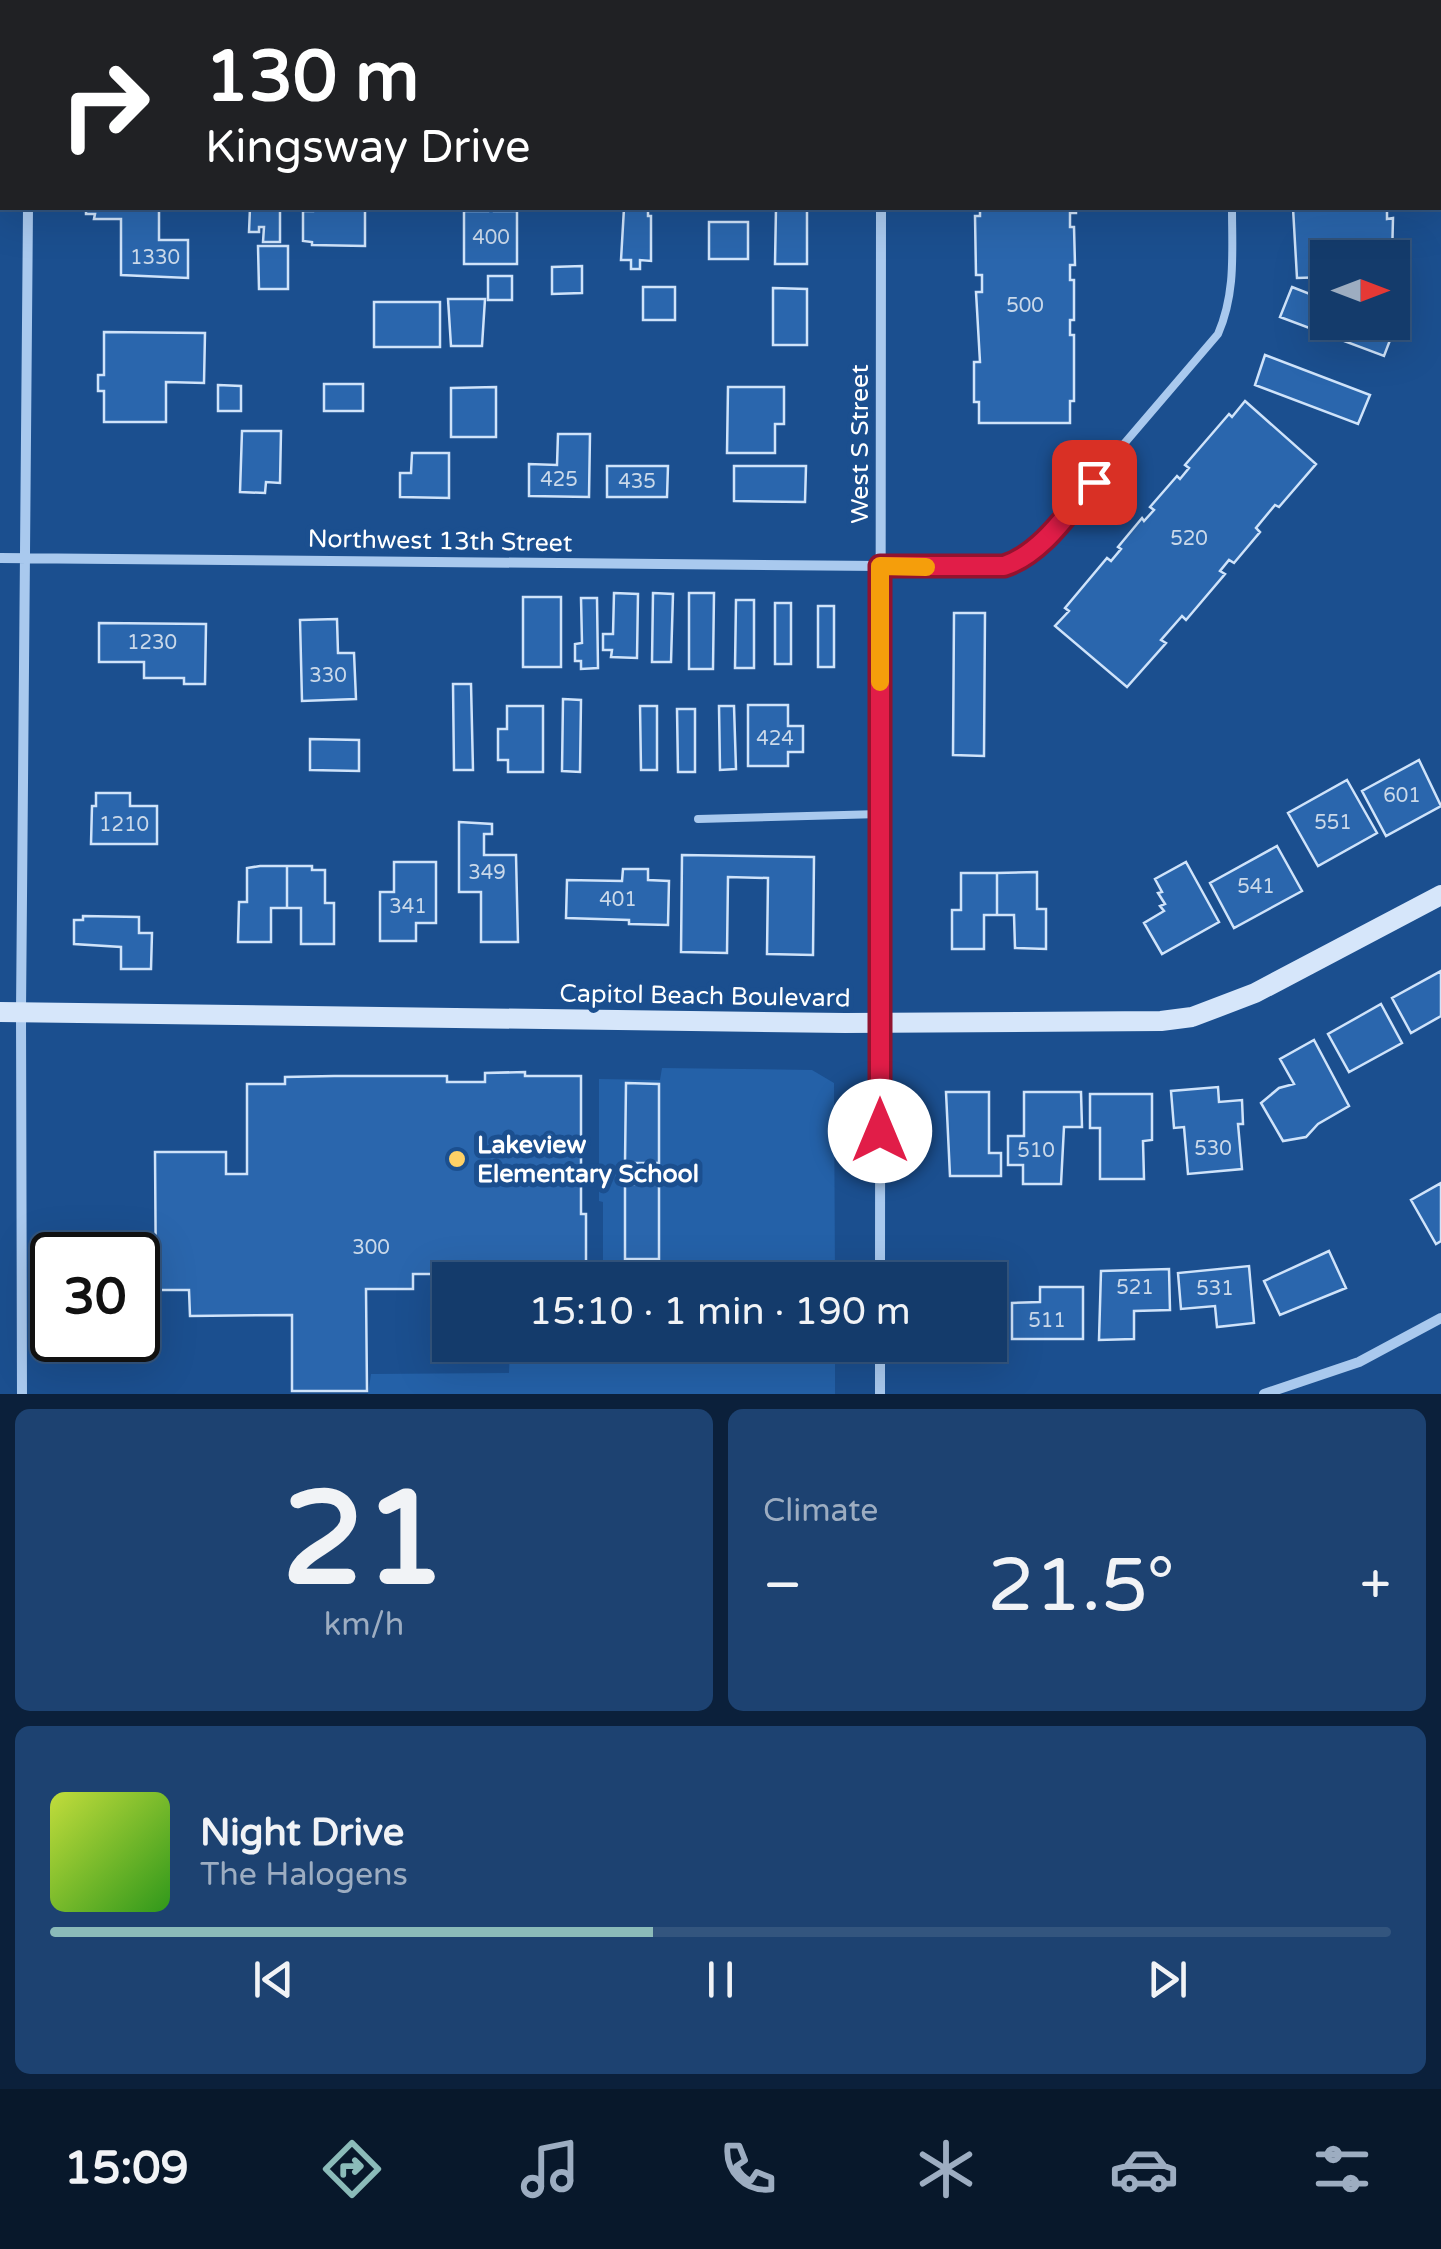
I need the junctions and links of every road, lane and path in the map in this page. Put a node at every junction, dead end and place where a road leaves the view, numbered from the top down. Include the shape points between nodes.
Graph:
1 (28, 210) edge
2 (881, 210) edge
3 (1232, 210) edge
4 (0, 558) edge
5 (26, 558) junction
6 (880, 566) junction
7 (880, 814) junction
8 (698, 818) dead end
9 (1441, 895) edge
10 (11, 1012) edge
11 (879, 1022) junction
12 (880, 1262) edge
13 (1441, 1318) edge
14 (880, 1362) edge
15 (22, 1394) edge
16 (880, 1394) edge
17 (1264, 1394) edge

1 - 5 street
2 - 6 street, West S Street
3 - 6 lane via 1232,285 1218,334 1034,550 1004,566
4 - 5 street, Northwest 13th Street
5 - 6 street, Northwest 13th Street
5 - 10 street
6 - 7 street, West S Street
7 - 8 lane
7 - 11 street, West S Street
9 - 11 street, Capitol Beach Boulevard via 1255,993 1192,1017
10 - 11 street, Capitol Beach Boulevard
10 - 15 street
11 - 12 street, West S Street
13 - 17 street via 1359,1362
14 - 16 street

